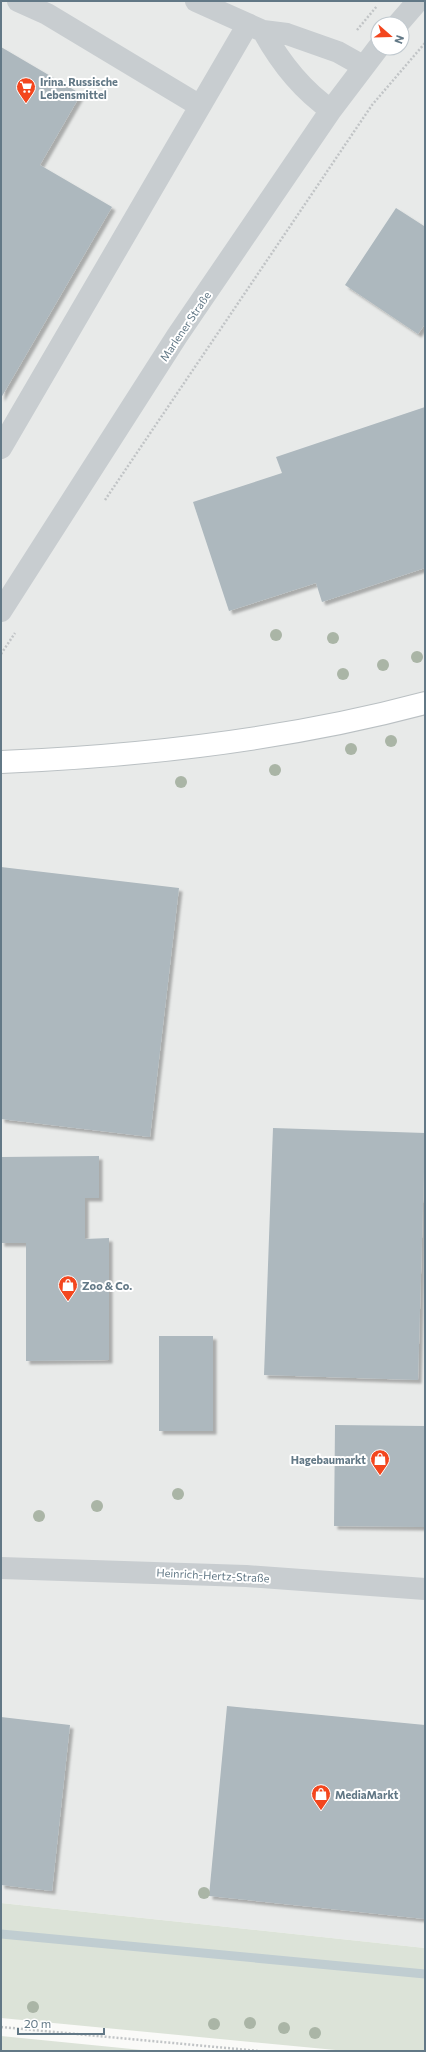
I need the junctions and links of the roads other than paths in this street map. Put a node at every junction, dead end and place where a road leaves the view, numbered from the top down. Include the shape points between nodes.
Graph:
1 (18, 1) edge
2 (196, 1) edge
3 (418, 1) edge
4 (405, 16) edge
5 (256, 27) junction
6 (371, 56) edge
7 (363, 66) junction
8 (200, 106) junction
9 (331, 110) junction
10 (1, 448) edge
11 (1, 611) edge
12 (425, 703) edge
13 (1, 762) edge
14 (1, 1568) edge
15 (425, 1589) edge

1 - 8 street via 47,14
2 - 5 street
3 - 4 street
5 - 7 street via 338,52
5 - 8 street
5 - 9 street via 312,97
6 - 7 street, Marlener Straße
7 - 9 street, Marlener Straße
8 - 10 street
9 - 11 street, Marlener Straße via 177,336
12 - 13 main road via 293,732 180,750
14 - 15 street, Heinrich-Hertz-Straße via 246,1576

